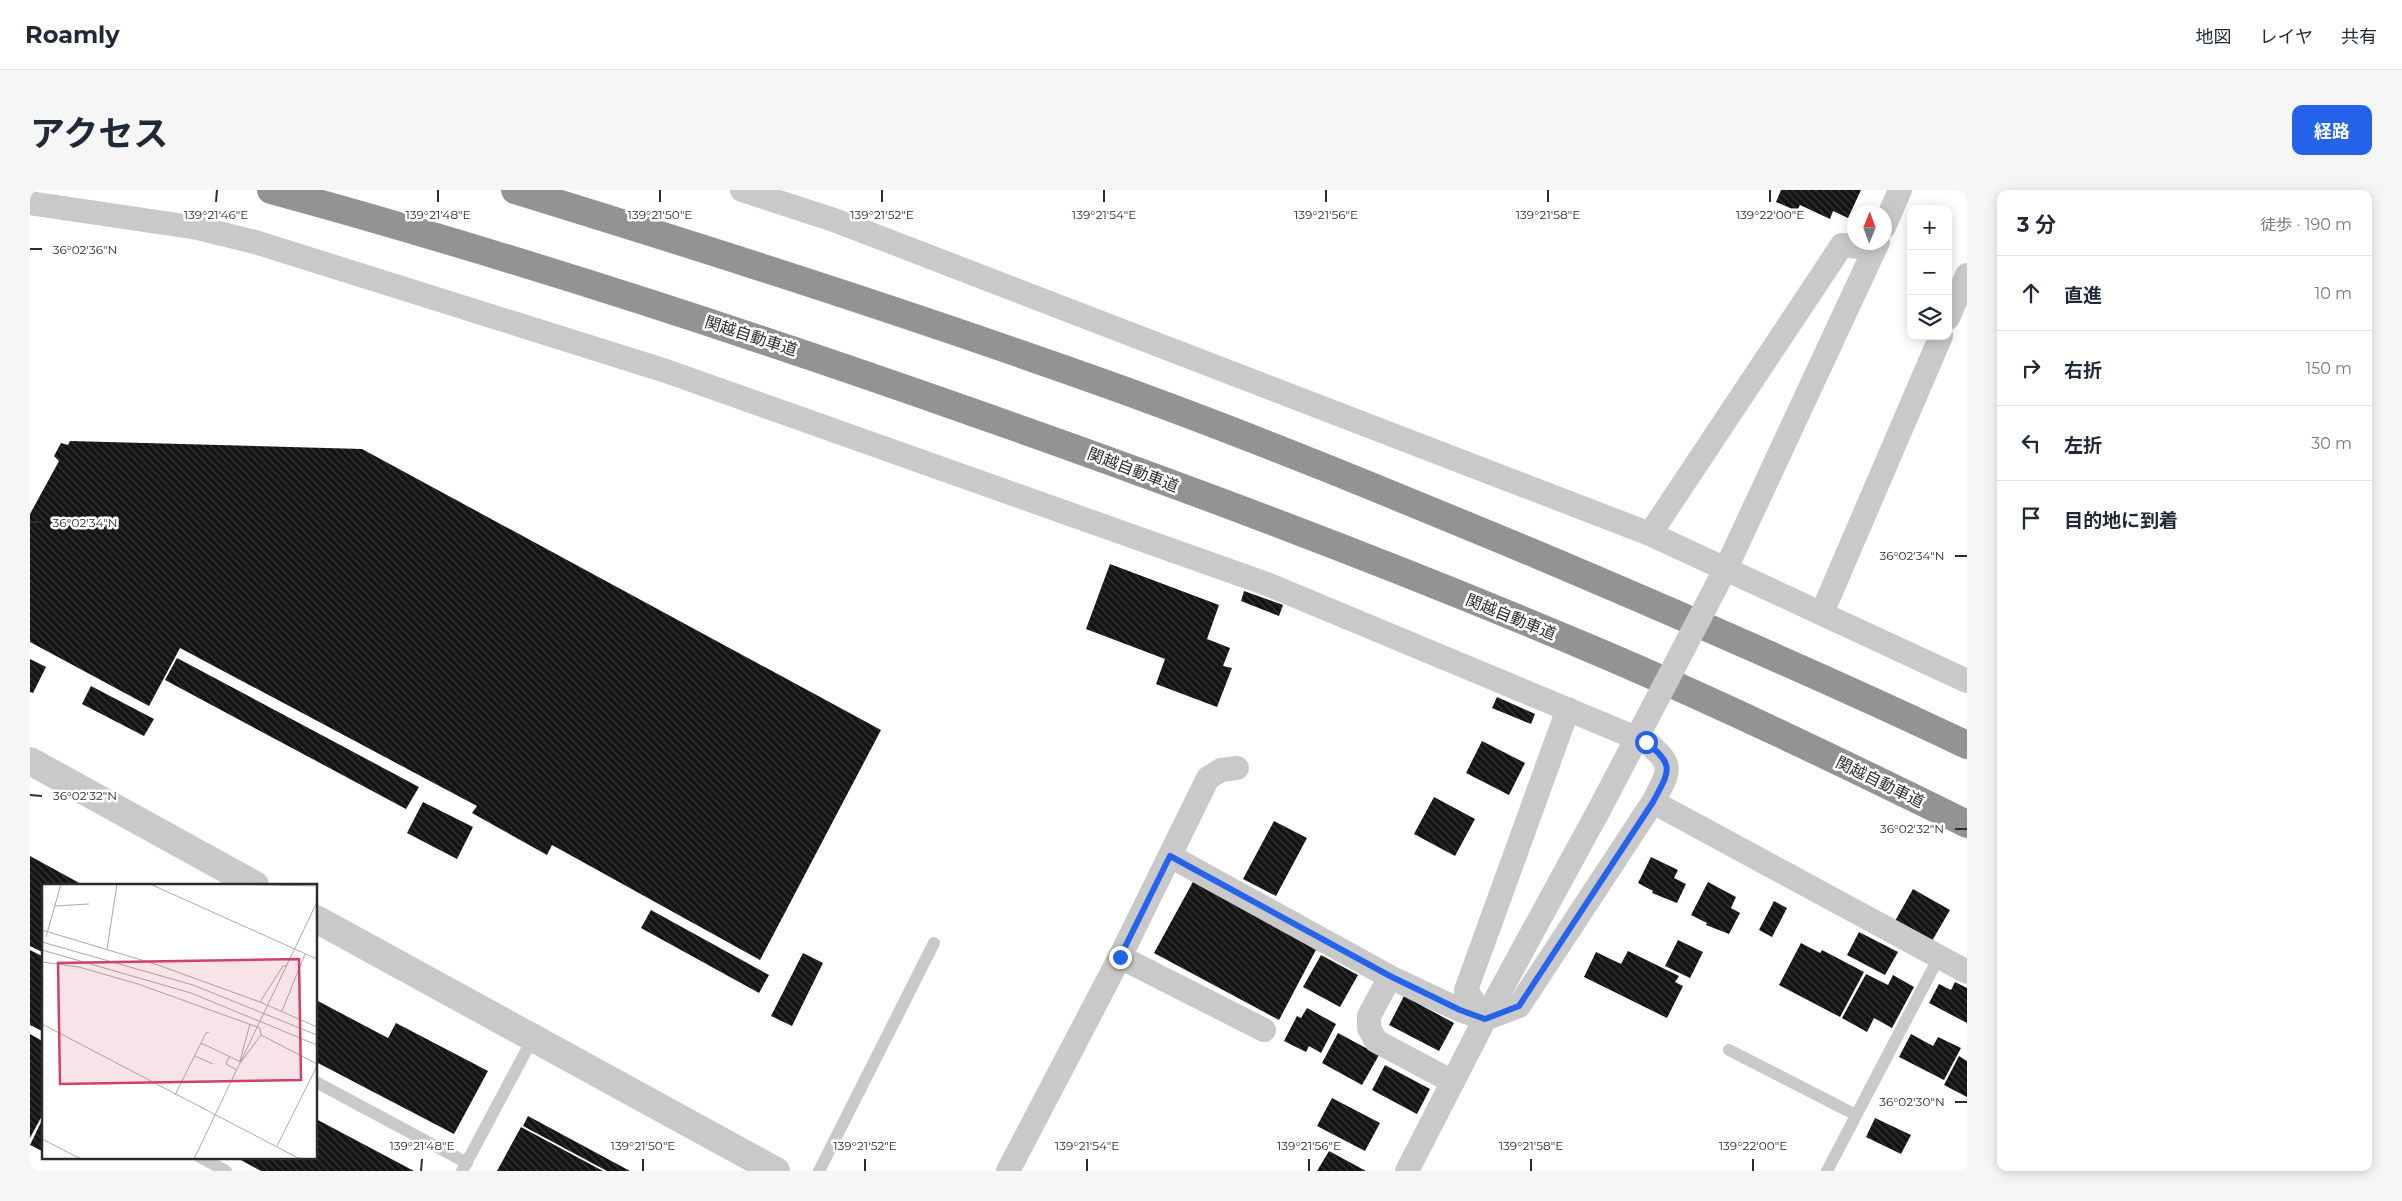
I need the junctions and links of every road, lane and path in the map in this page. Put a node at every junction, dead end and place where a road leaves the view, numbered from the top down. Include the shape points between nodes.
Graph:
1 (271, 190) edge
2 (515, 190) edge
3 (742, 190) edge
4 (1900, 190) edge
5 (30, 203) edge
6 (1892, 208) edge
7 (1847, 245) edge
8 (1874, 250) edge
9 (1967, 274) edge
10 (1952, 309) edge
11 (1938, 340) edge
12 (1650, 534) junction
13 (1822, 613) junction
14 (1967, 681) edge
15 (1568, 709) junction
16 (1967, 745) edge
17 (30, 761) edge
18 (1237, 768) dead end
19 (1653, 802) junction
20 (1967, 824) edge
21 (1170, 856) junction
22 (253, 884) edge
23 (318, 920) edge
24 (934, 942) dead end
25 (1120, 957) junction
26 (1939, 957) junction
27 (1967, 972) edge
28 (1390, 976) junction
29 (1485, 1019) junction
30 (1264, 1030) dead end
31 (533, 1038) junction
32 (1729, 1050) dead end
33 (1453, 1082) junction
34 (318, 1083) edge
35 (1856, 1116) junction
36 (202, 1158) edge
37 (464, 1167) edge
38 (226, 1171) edge
39 (776, 1171) edge
40 (819, 1171) edge
41 (1008, 1171) edge
42 (1407, 1171) edge
43 (1827, 1171) edge

1 - 20 highway, 関越自動車道 via 624,293 1100,458 1344,549 1596,651
2 - 16 highway via 680,240 1120,389 1380,488 1879,703
3 - 12 street via 834,220
4 - 6 street
5 - 15 street via 198,228 255,242 666,371 1267,584
7 - 12 street via 1842,245
8 - 29 street, bridge via 1729,562
9 - 10 street
11 - 13 street
12 - 13 street
13 - 14 street
15 - 19 street via 1646,742 1664,756 1668,773
15 - 29 street via 1466,990
17 - 22 street
18 - 21 street via 1221,770 1208,778
19 - 26 street
19 - 29 street via 1519,1006
21 - 25 street
21 - 28 street
23 - 31 street
24 - 40 lane
25 - 30 street
25 - 41 street
26 - 27 street
26 - 35 lane
28 - 29 street
28 - 33 street via 1369,1016 1369,1028 1376,1041
29 - 33 street
31 - 37 lane
31 - 39 street
32 - 35 lane
33 - 42 street
34 - 37 lane
35 - 43 lane
36 - 38 lane

